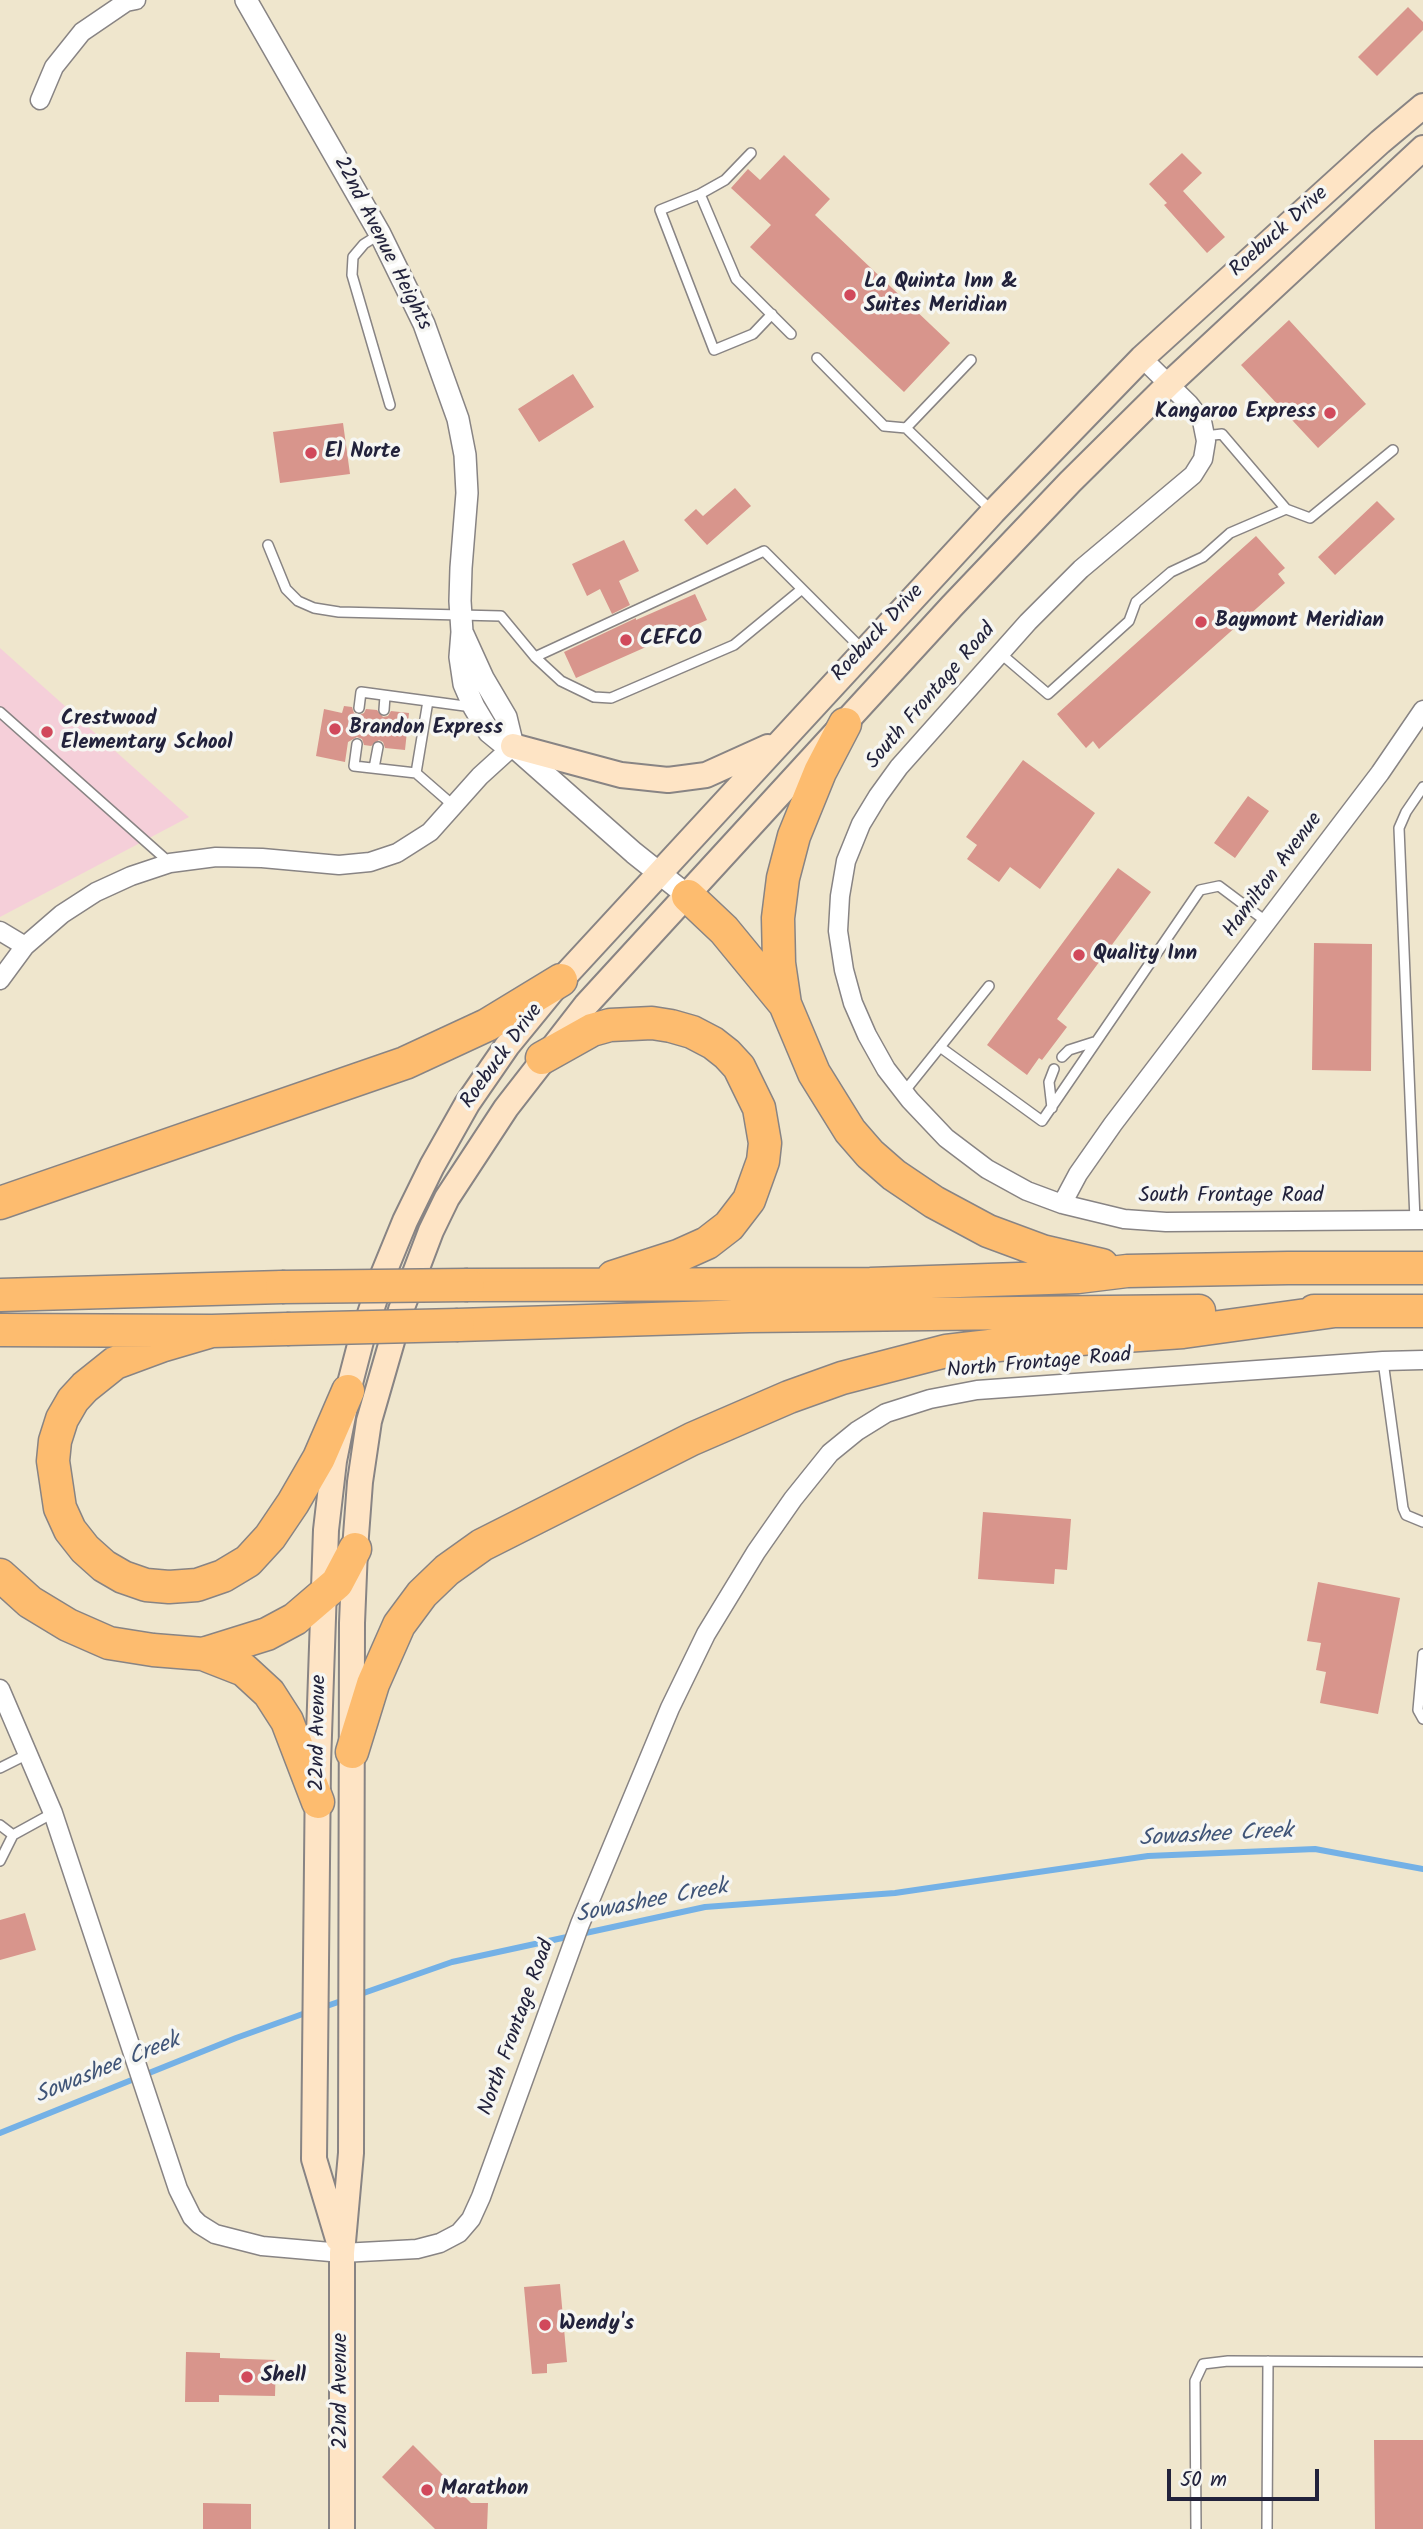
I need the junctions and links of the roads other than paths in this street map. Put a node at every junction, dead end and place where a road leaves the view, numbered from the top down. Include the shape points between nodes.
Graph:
1 (136, 0) edge
2 (246, 0) edge
3 (40, 100) dead end
4 (1423, 106) edge
5 (1423, 148) edge
6 (751, 153) dead end
7 (700, 194) junction
8 (380, 234) junction
9 (772, 314) junction
10 (791, 334) dead end
11 (817, 358) dead end
12 (1142, 358) junction
13 (971, 360) dead end
14 (1169, 384) junction
15 (390, 405) dead end
16 (906, 428) junction
17 (1205, 436) junction
18 (1393, 450) dead end
19 (1286, 509) junction
20 (993, 512) junction
21 (268, 545) dead end
22 (802, 589) junction
23 (462, 623) junction
24 (864, 651) junction
25 (1000, 653) junction
26 (535, 657) junction
27 (385, 696) junction
28 (428, 701) junction
29 (474, 707) junction
30 (359, 708) dead end
31 (384, 710) dead end
32 (1423, 710) edge
33 (0, 712) edge
34 (845, 723) junction
35 (781, 741) junction
36 (357, 744) dead end
37 (379, 747) dead end
38 (513, 747) junction
39 (374, 768) junction
40 (416, 773) junction
41 (1423, 787) edge
42 (454, 807) junction
43 (170, 863) junction
44 (660, 874) junction
45 (688, 896) junction
46 (1268, 922) junction
47 (0, 931) edge
48 (25, 946) junction
49 (561, 979) junction
50 (0, 980) edge
51 (989, 986) dead end
52 (785, 1004) junction
53 (1094, 1042) junction
54 (940, 1047) junction
55 (1062, 1057) dead end
56 (542, 1058) junction
57 (1054, 1069) dead end
58 (904, 1092) junction
59 (1052, 1108) junction
60 (0, 1203) edge
61 (1062, 1204) junction
62 (1419, 1220) edge
63 (405, 1221) joint
64 (431, 1231) joint
65 (1423, 1268) edge
66 (1128, 1271) junction
67 (582, 1286) junction
68 (0, 1295) edge
69 (1335, 1311) junction
70 (1423, 1311) edge
71 (0, 1330) edge
72 (212, 1331) junction
73 (1423, 1360) edge
74 (1382, 1361) junction
75 (348, 1391) junction
76 (1423, 1522) edge
77 (355, 1549) junction
78 (0, 1575) edge
79 (322, 1597) junction
80 (203, 1654) junction
81 (1423, 1654) edge
82 (0, 1689) edge
83 (1423, 1719) edge
84 (352, 1752) junction
85 (29, 1754) junction
86 (0, 1768) edge
87 (318, 1802) junction
88 (53, 1813) junction
89 (0, 1825) edge
90 (13, 1835) junction
91 (0, 1861) edge
92 (342, 2253) junction
93 (1268, 2361) junction
94 (1423, 2362) edge
95 (342, 2529) edge
96 (1196, 2529) edge
97 (1267, 2529) edge

1 - 3 street via 82,32 54,67
2 - 8 street, 22nd Avenue Heights
4 - 12 main road, Roebuck Drive
5 - 14 main road, Roebuck Drive
6 - 7 lane via 725,180
7 - 9 lane via 736,279
7 - 9 lane via 660,210 714,350 753,334
8 - 15 lane via 353,257 352,275
8 - 23 street, 22nd Avenue Heights via 424,324 458,419 467,493
9 - 10 lane
11 - 16 lane via 884,426
12 - 14 street
12 - 20 main road, Roebuck Drive
13 - 16 lane
14 - 17 street via 1202,421
14 - 34 main road, Roebuck Drive via 1052,501
16 - 20 lane
17 - 19 lane via 1222,434
17 - 25 street, South Frontage Road via 1203,458 1194,475 1081,569
18 - 19 lane via 1310,518
19 - 25 lane via 1230,533 1203,557 1171,572 1136,602 1129,621 1048,694
20 - 24 main road, Roebuck Drive
21 - 23 lane via 286,589 314,608
22 - 24 lane
22 - 26 lane via 764,551
22 - 26 lane via 734,645 611,698 577,691
23 - 26 lane via 502,616
23 - 29 street, 22nd Avenue Heights via 460,657
23 - 38 street, 22nd Avenue Heights via 483,678 506,717
24 - 35 main road, Roebuck Drive
25 - 58 street, South Frontage Road via 899,767 861,824 846,861 838,930 844,970 867,1035
27 - 28 lane
27 - 30 lane via 361,692
27 - 31 lane
28 - 29 lane
28 - 40 lane
29 - 38 street, 22nd Avenue Heights via 489,732
32 - 46 street, Hamilton Avenue
33 - 43 lane
34 - 45 main road, Roebuck Drive
34 - 52 highway via 794,836 783,878 778,929
35 - 38 main road via 706,775 668,780 621,775
35 - 44 main road, Roebuck Drive
36 - 39 lane via 354,766
37 - 39 lane
38 - 42 street
38 - 44 street, 22nd Avenue Heights
39 - 40 lane
40 - 42 lane
41 - 62 lane via 1399,828
42 - 43 street via 413,844 370,862 339,865 216,858
43 - 48 street via 96,892
44 - 45 street, 22nd Avenue Heights
44 - 49 main road, Roebuck Drive
45 - 52 highway via 724,930
45 - 56 main road, Roebuck Drive
46 - 53 lane via 1219,886 1199,890
46 - 61 street, Hamilton Avenue via 1113,1124
47 - 48 street
48 - 50 street
49 - 60 highway via 487,1025 405,1063
49 - 63 main road, Roebuck Drive via 467,1104
51 - 54 lane
52 - 66 highway via 831,1103 870,1154 894,1175 988,1231 1042,1251
53 - 55 lane
53 - 59 lane
54 - 58 lane
54 - 59 lane via 1042,1121
56 - 64 main road, Roebuck Drive via 468,1164
56 - 67 highway via 610,1025 652,1023 692,1032 713,1042 739,1067 764,1126 758,1177 740,1214 719,1236 678,1256
57 - 59 lane via 1049,1082
58 - 61 street, South Frontage Road via 946,1138 988,1169
61 - 62 street, South Frontage Road via 1124,1219 1166,1222
63 - 75 main road, 22nd Avenue via 382,1277
64 - 77 main road, 22nd Avenue via 401,1310 369,1421
65 - 66 highway
66 - 67 highway via 870,1284
67 - 68 highway, bridge via 468,1284
69 - 70 highway
69 - 72 highway, bridge via 913,1314
69 - 84 highway via 1183,1332 946,1351 821,1385 692,1439 482,1545 447,1570 399,1625 373,1684
71 - 72 highway
72 - 75 highway via 115,1363 85,1387 62,1419 52,1461 60,1507 85,1549 123,1577 146,1585 198,1585 248,1561 293,1503 319,1458
73 - 74 street, North Frontage Road
74 - 76 lane via 1403,1508 1406,1515
74 - 92 street, North Frontage Road via 977,1390 886,1413 830,1452 756,1552 706,1634 670,1708 580,1924 471,2219 440,2243 417,2249
75 - 79 main road, 22nd Avenue via 334,1461
77 - 79 highway via 337,1583
77 - 84 main road, 22nd Avenue
78 - 80 highway via 39,1608 109,1643
79 - 80 highway via 267,1634
79 - 87 main road, 22nd Avenue
80 - 87 highway via 244,1670 269,1693 290,1728
81 - 83 lane via 1418,1710
82 - 85 street, North Frontage Road
84 - 92 main road, 22nd Avenue via 351,2152
85 - 86 lane
85 - 88 street, North Frontage Road
87 - 92 main road, 22nd Avenue via 314,2158
88 - 90 lane
88 - 92 street, North Frontage Road via 178,2189 192,2217 225,2238
89 - 90 lane
90 - 91 lane
92 - 95 main road, 22nd Avenue
93 - 94 lane
93 - 96 lane via 1203,2364 1195,2381
93 - 97 lane

